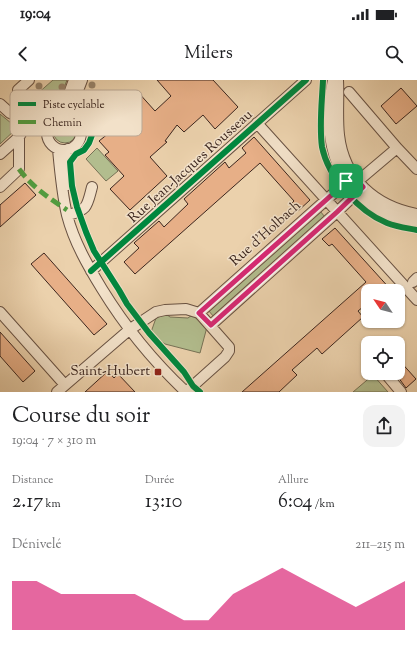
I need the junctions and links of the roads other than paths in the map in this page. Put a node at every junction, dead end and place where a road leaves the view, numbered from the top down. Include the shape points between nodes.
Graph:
1 (30, 80) edge
2 (74, 80) edge
3 (82, 80) edge
4 (306, 80) edge
5 (333, 80) edge
6 (338, 80) edge
7 (18, 90) dead end
8 (70, 90) edge
9 (78, 90) edge
10 (350, 92) dead end
11 (0, 104) edge
12 (10, 113) edge
13 (257, 124) junction
14 (48, 136) edge
15 (81, 136) edge
16 (19, 137) joint
17 (397, 148) junction
18 (63, 149) junction
19 (0, 154) edge
20 (417, 169) edge
21 (355, 184) junction
22 (0, 187) edge
23 (92, 188) dead end
24 (326, 200) junction
25 (337, 212) junction
26 (417, 214) edge
27 (70, 215) junction
28 (417, 222) edge
29 (94, 269) junction
30 (417, 300) edge
31 (0, 312) edge
32 (199, 313) junction
33 (211, 325) junction
34 (129, 330) junction
35 (392, 380) edge
36 (61, 388) edge
37 (186, 392) edge
38 (402, 392) edge

1 - 7 street
2 - 8 street
3 - 9 street
4 - 13 street, Rue Jean-Jacques Rousseau
5 - 21 street via 329,134 335,160
6 - 21 street via 340,145
10 - 17 street
11 - 12 street
13 - 24 street
13 - 29 street, Rue Jean-Jacques Rousseau
14 - 18 street via 50,143
15 - 18 street via 77,144
16 - 19 street
16 - 22 street via 19,169
17 - 20 street
17 - 21 street
18 - 27 street via 60,172
21 - 24 street, Rue d'Holbach
21 - 25 street
21 - 26 street via 397,209
21 - 28 street via 384,213
23 - 27 street via 87,205 80,212
24 - 25 street
24 - 32 street, Rue d'Holbach
25 - 30 street
25 - 33 street
27 - 29 street via 78,244
29 - 34 street
31 - 36 street
32 - 33 street
32 - 34 street via 186,309 164,310 156,312
33 - 37 street via 229,347 229,351 226,357
34 - 36 street
34 - 37 street via 156,363
35 - 38 street

